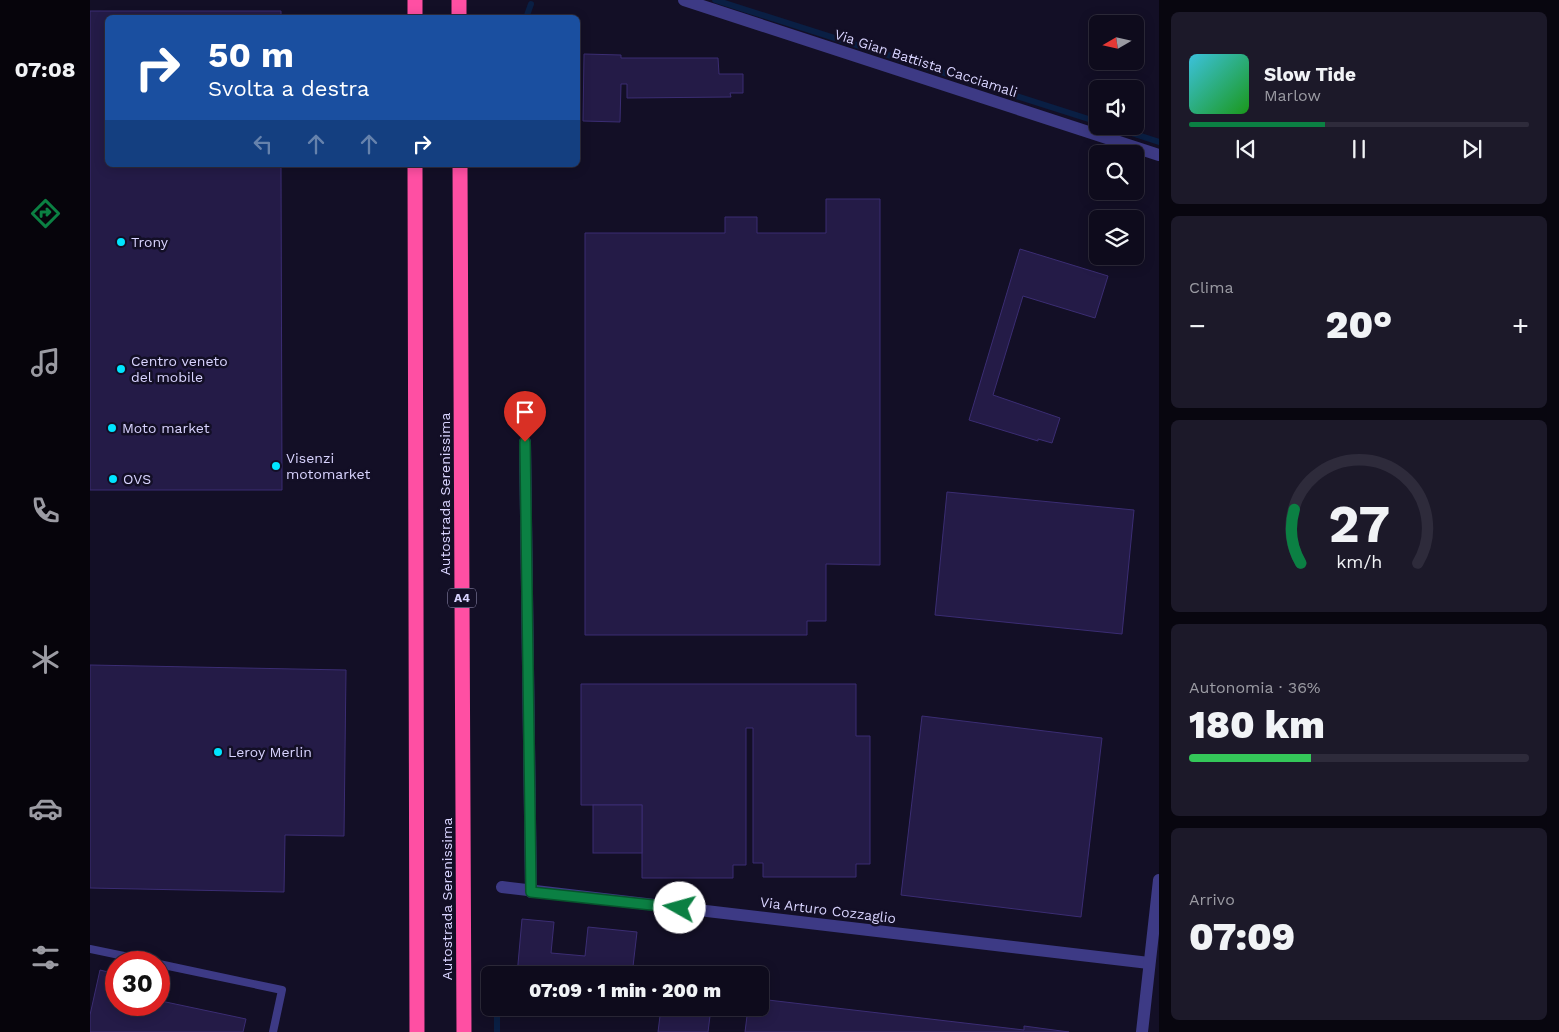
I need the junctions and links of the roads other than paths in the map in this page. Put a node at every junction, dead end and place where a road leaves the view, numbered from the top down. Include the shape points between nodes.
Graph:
1 (415, 0) edge
2 (459, 0) edge
3 (684, 0) edge
4 (415, 15) edge
5 (459, 15) edge
6 (1159, 155) edge
7 (415, 167) edge
8 (460, 167) edge
9 (525, 442) dead end
10 (1159, 880) edge
11 (502, 887) dead end
12 (531, 892) junction
13 (90, 950) edge
14 (105, 953) edge
15 (1149, 963) junction
16 (170, 966) edge
17 (273, 1032) edge
18 (417, 1032) edge
19 (464, 1032) edge
20 (1142, 1032) edge

1 - 4 highway
2 - 5 highway
3 - 6 street, Via Gian Battista Cacciamali
7 - 18 highway
8 - 19 highway, Autostrada Serenissima / A4
9 - 12 street
10 - 15 street
11 - 12 street, Via Arturo Cozzaglio
12 - 15 street, Via Arturo Cozzaglio
13 - 14 lane
15 - 20 street
16 - 17 lane via 282,990

